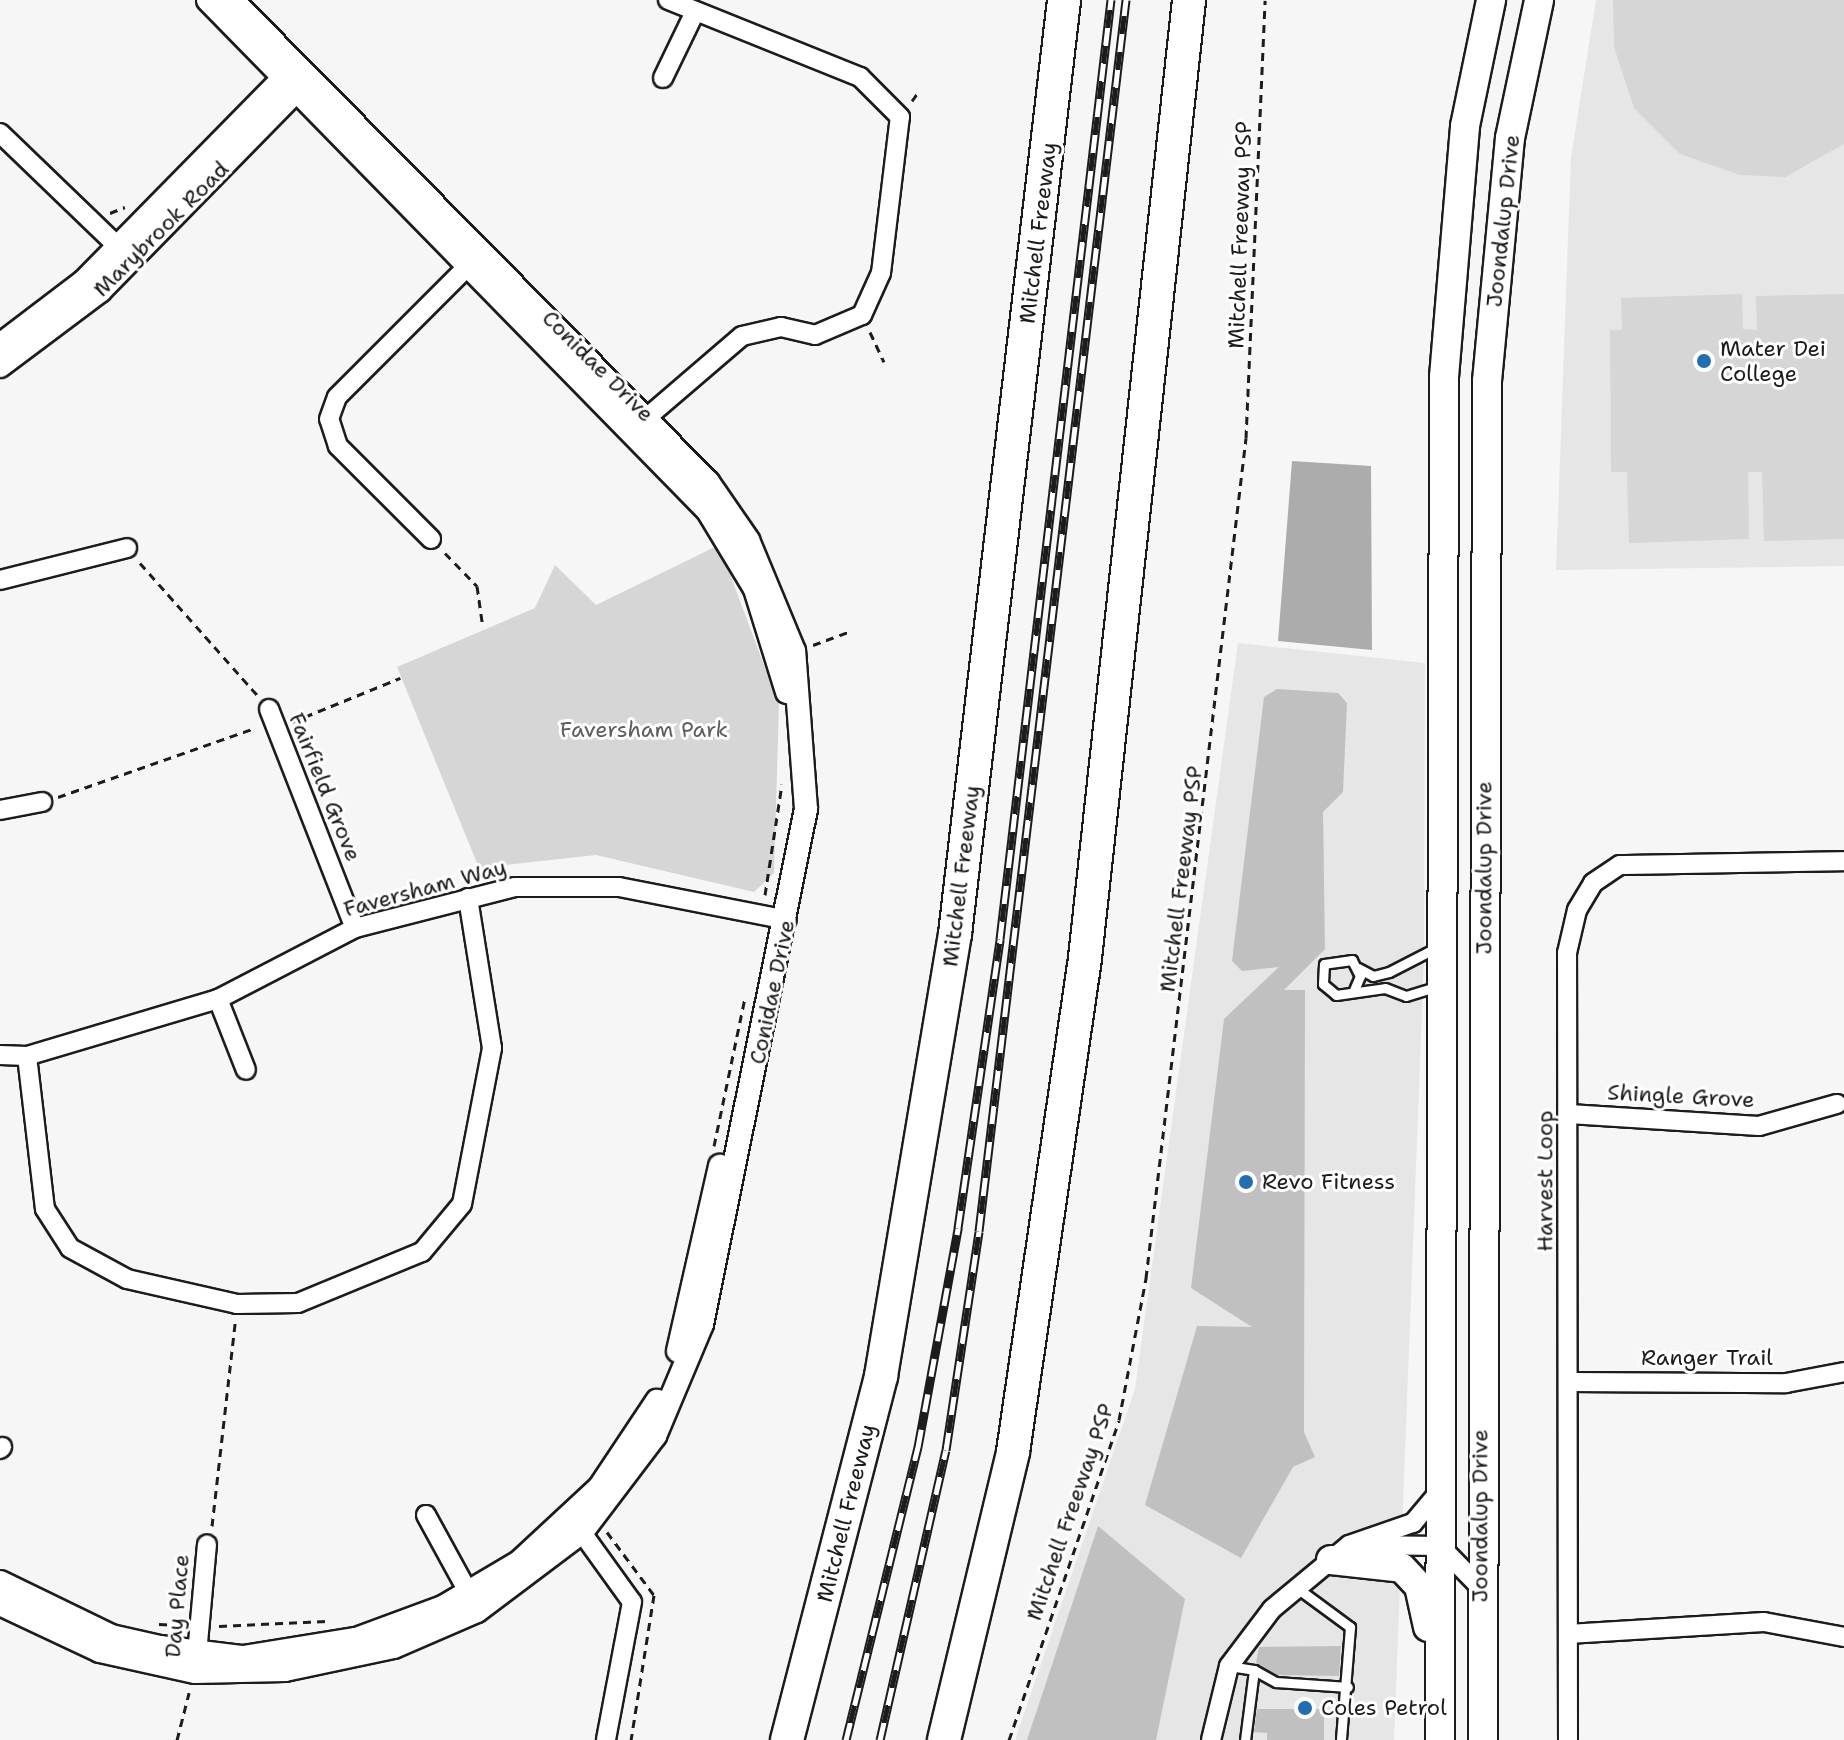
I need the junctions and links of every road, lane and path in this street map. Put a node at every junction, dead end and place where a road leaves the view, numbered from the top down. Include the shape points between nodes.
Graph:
1 (208, 0) edge
2 (232, 0) edge
3 (668, 0) edge
4 (1064, 0) edge
5 (1189, 0) edge
6 (1265, 0) edge
7 (1491, 0) edge
8 (1539, 0) edge
9 (694, 14) junction
10 (297, 78) junction
11 (663, 78) dead end
12 (0, 133) edge
13 (125, 253) junction
14 (477, 258) junction
15 (862, 315) junction
16 (0, 345) edge
17 (884, 362) dead end
18 (0, 366) edge
19 (641, 422) junction
20 (431, 539) joint
21 (127, 548) joint
22 (0, 580) edge
23 (483, 628) dead end
24 (851, 631) dead end
25 (794, 651) junction
26 (400, 678) dead end
27 (273, 719) junction
28 (783, 773) dead end
29 (42, 802) joint
30 (0, 810) edge
31 (1844, 861) edge
32 (468, 898) junction
33 (1484, 915) junction
34 (774, 916) junction
35 (355, 928) junction
36 (1443, 944) junction
37 (1358, 968) junction
38 (1442, 986) junction
39 (747, 989) dead end
40 (1354, 990) junction
41 (218, 999) junction
42 (0, 1055) edge
43 (27, 1056) junction
44 (246, 1070) dead end
45 (1837, 1104) dead end
46 (1569, 1114) junction
47 (712, 1157) dead end
48 (237, 1304) junction
49 (1844, 1372) edge
50 (1569, 1382) junction
51 (1440, 1491) junction
52 (426, 1515) dead end
53 (576, 1525) junction
54 (207, 1544) joint
55 (1440, 1546) junction
56 (1340, 1552) junction
57 (0, 1582) edge
58 (1479, 1586) junction
59 (1297, 1588) junction
60 (473, 1602) junction
61 (0, 1604) edge
62 (333, 1620) dead end
63 (146, 1622) dead end
64 (200, 1626) junction
65 (1568, 1634) junction
66 (1844, 1637) edge
67 (197, 1661) junction
68 (1229, 1666) junction
69 (1440, 1666) junction
70 (1254, 1670) junction
71 (1348, 1687) junction
72 (177, 1740) edge
73 (606, 1740) edge
74 (787, 1740) edge
75 (944, 1740) edge
76 (1009, 1740) edge
77 (1211, 1740) edge
78 (1245, 1740) edge
79 (1341, 1740) edge
80 (1440, 1740) edge
81 (1483, 1740) edge
82 (1568, 1740) edge

1 - 10 street, Conidae Drive
2 - 10 street, Conidae Drive
3 - 9 street
4 - 74 highway, Mitchell Freeway via 955,934 881,1376
5 - 75 highway via 1085,958 1013,1452
6 - 76 path, Mitchell Freeway PSP via 1246,438 1146,1278 1119,1420
7 - 36 main road, Joondalup Drive via 1465,126 1444,377
8 - 33 main road, Joondalup Drive via 1510,138 1487,381
9 - 11 street
9 - 15 street via 860,77 900,117 881,273
10 - 13 street, Marybrook Road
10 - 14 street, Conidae Drive
12 - 13 street
13 - 16 street, Marybrook Road
13 - 18 street, Marybrook Road via 69,319
14 - 19 street, Conidae Drive
14 - 20 street via 337,397 329,419 338,446
15 - 17 path
15 - 19 street via 815,335 781,327 742,336
19 - 25 street, Conidae Drive via 748,540
19 - 34 street, Conidae Drive via 722,532 755,589 781,664 791,714 793,809
20 - 23 path via 477,586
21 - 22 street
21 - 27 path
24 - 25 path
25 - 34 street, Conidae Drive via 808,784
26 - 27 path
27 - 29 path
27 - 35 street, Fairfield Grove
28 - 34 path
29 - 30 street
31 - 46 street, Harvest Loop via 1620,865 1593,883 1567,953
32 - 34 street, Faversham Way via 515,887 619,887
32 - 35 street, Faversham Way
32 - 48 street via 492,1048 462,1204 451,1226 422,1252 298,1303
33 - 38 main road via 1468,962
33 - 58 main road, Joondalup Drive
34 - 53 street, Conidae Drive via 702,1324 655,1436
35 - 41 street, Faversham Way
36 - 37 lane via 1389,972 1373,976
36 - 38 main road, Joondalup Drive
37 - 40 lane
37 - 40 lane via 1333,958 1321,974 1336,995
38 - 40 lane via 1406,996
38 - 51 main road, Joondalup Drive
39 - 47 path
41 - 43 street, Faversham Way
41 - 44 street
42 - 43 street, Faversham Way
43 - 48 street via 45,1209 63,1240 87,1262 127,1279
45 - 46 street, Shingle Grove via 1759,1126
46 - 50 street, Harvest Loop
48 - 54 path via 221,1499
49 - 50 street, Ranger Trail via 1786,1383
50 - 65 street, Harvest Loop
51 - 55 main road, Joondalup Drive
51 - 56 street via 1413,1523
52 - 60 street
53 - 60 street, Conidae Drive
53 - 73 street via 632,1602
54 - 64 street, Day Place
55 - 56 street
55 - 58 street
55 - 69 main road, Joondalup Drive
56 - 59 street
56 - 69 main road via 1387,1561 1412,1576
57 - 67 street, Conidae Drive via 111,1636
58 - 81 main road, Joondalup Drive
59 - 68 street
59 - 71 lane via 1350,1627
60 - 67 street, Conidae Drive via 337,1662
61 - 67 street, Conidae Drive via 100,1651
62 - 64 path
63 - 64 path
64 - 67 street, Day Place
65 - 66 street via 1764,1622
65 - 82 street, Harvest Loop
67 - 72 path
68 - 70 lane
68 - 77 street
69 - 80 main road, Joondalup Drive
70 - 71 lane via 1276,1682
70 - 78 lane
71 - 79 lane

